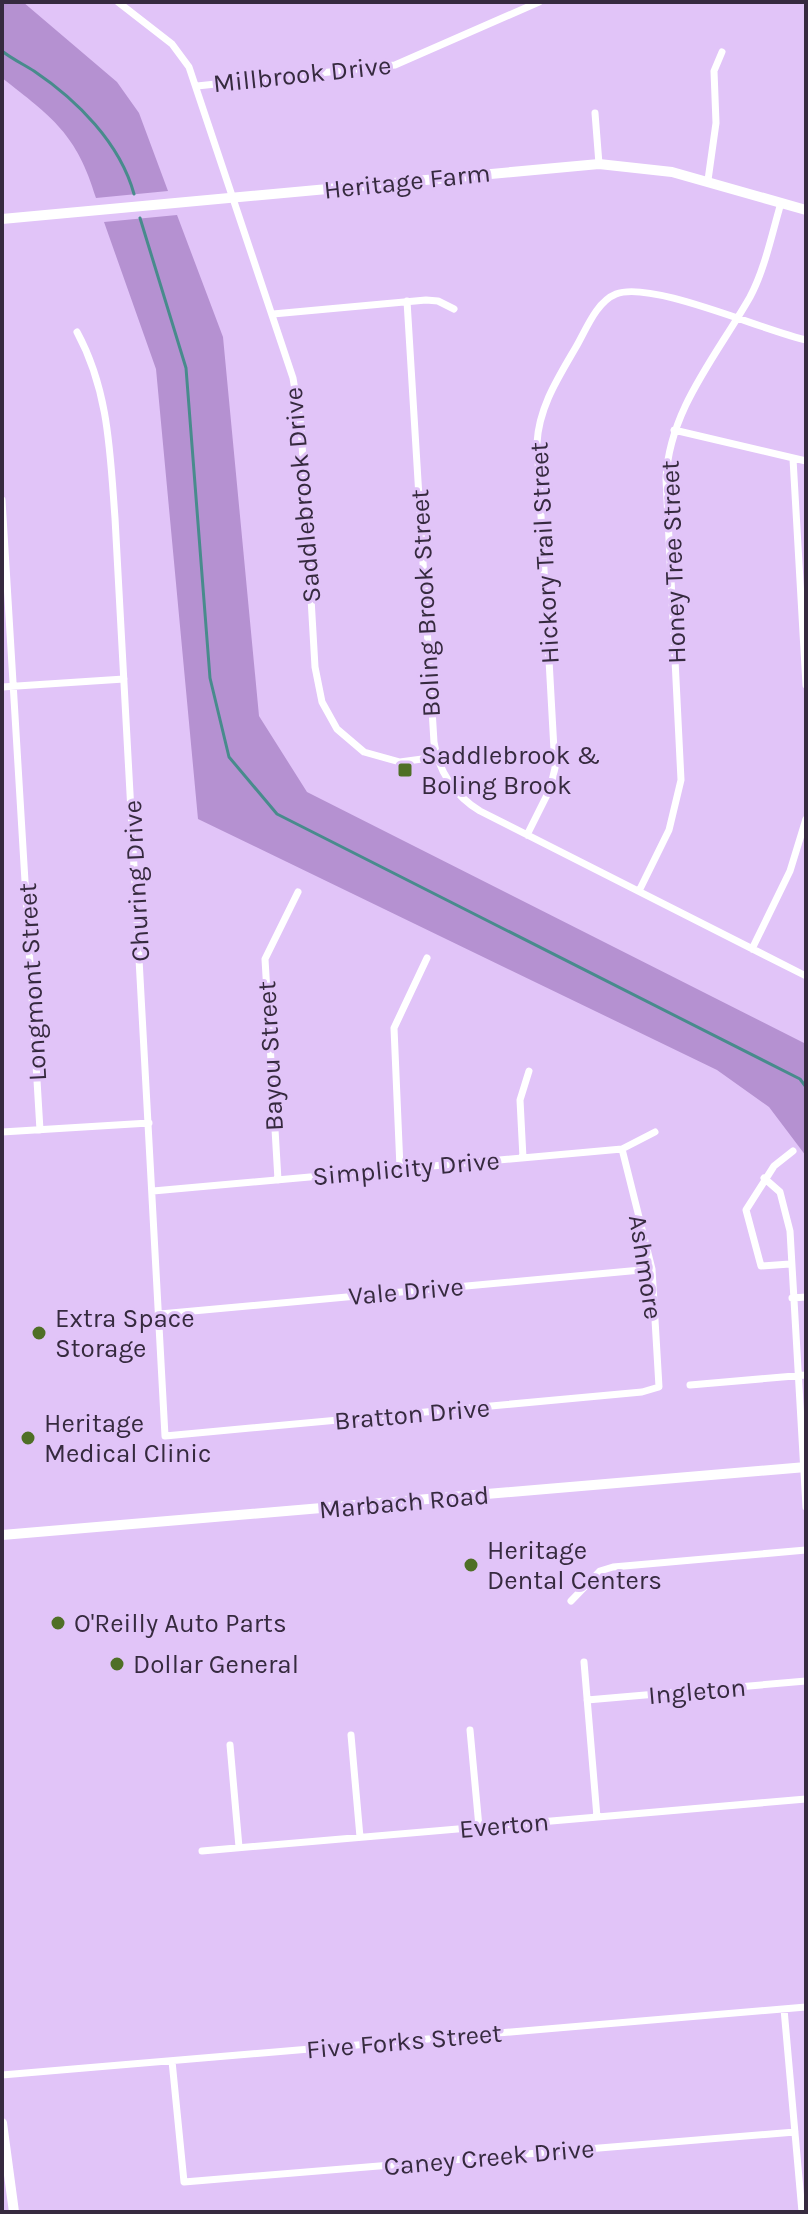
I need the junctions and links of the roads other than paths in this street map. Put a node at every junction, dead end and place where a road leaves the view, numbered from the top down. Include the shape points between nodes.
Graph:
1 (118, 2) edge
2 (135, 2) edge
3 (539, 2) edge
4 (127, 8) junction
5 (722, 52) dead end
6 (197, 86) junction
7 (595, 113) dead end
8 (599, 164) junction
9 (708, 180) junction
10 (234, 198) junction
11 (781, 203) junction
12 (806, 210) edge
13 (2, 219) edge
14 (407, 301) junction
15 (454, 309) dead end
16 (273, 314) junction
17 (736, 318) junction
18 (77, 332) dead end
19 (806, 340) edge
20 (674, 430) junction
21 (793, 459) junction
22 (806, 461) edge
23 (2, 500) edge
24 (124, 679) junction
25 (806, 685) edge
26 (15, 686) junction
27 (2, 687) edge
28 (437, 757) junction
29 (806, 819) edge
30 (527, 835) junction
31 (639, 891) junction
32 (298, 892) dead end
33 (752, 949) junction
34 (427, 958) dead end
35 (806, 976) edge
36 (529, 1071) dead end
37 (149, 1123) junction
38 (40, 1130) junction
39 (2, 1132) edge
40 (655, 1132) dead end
41 (622, 1149) junction
42 (793, 1151) dead end
43 (523, 1158) junction
44 (400, 1168) junction
45 (764, 1178) junction
46 (278, 1180) junction
47 (153, 1191) junction
48 (790, 1264) junction
49 (652, 1269) junction
50 (806, 1297) edge
51 (792, 1298) junction
52 (160, 1314) junction
53 (802, 1376) edge
54 (690, 1385) dead end
55 (659, 1387) joint
56 (165, 1436) joint
57 (804, 1467) edge
58 (806, 1507) edge
59 (2, 1535) edge
60 (806, 1550) edge
61 (571, 1601) dead end
62 (584, 1662) dead end
63 (806, 1681) edge
64 (587, 1700) junction
65 (470, 1730) dead end
66 (351, 1735) dead end
67 (230, 1745) dead end
68 (806, 1799) edge
69 (597, 1817) junction
70 (479, 1827) junction
71 (360, 1837) junction
72 (239, 1847) junction
73 (202, 1851) dead end
74 (806, 2007) edge
75 (784, 2009) junction
76 (172, 2061) junction
77 (2, 2075) edge
78 (2, 2123) edge
79 (795, 2132) junction
80 (14, 2212) edge
81 (802, 2212) edge

1 - 4 street, Saddlebrook Drive
2 - 4 street
3 - 6 street, Millbrook Drive via 395,65
4 - 6 street, Saddlebrook Drive via 178,50
5 - 9 street via 714,71 716,123
6 - 10 street, Saddlebrook Drive
7 - 8 street
8 - 9 street, Heritage Farm
8 - 10 street, Heritage Farm
9 - 11 street, Heritage Farm
10 - 13 street, Heritage Farm
10 - 16 street, Saddlebrook Drive
11 - 12 street, Heritage Farm
11 - 17 street, Honey Tree Street via 751,295
14 - 15 street via 438,301
14 - 16 street
14 - 28 street, Boling Brook Street
16 - 28 street, Saddlebrook Drive via 298,403 315,667 322,702 337,729 364,752 400,762
17 - 19 street, Hickory Trail Street
17 - 20 street, Honey Tree Street
17 - 30 street, Hickory Trail Street via 639,291 615,294 596,312 550,392 537,443 555,768
18 - 24 street, Churing Drive via 95,367 107,425
20 - 21 street
20 - 31 street, Honey Tree Street via 666,479 681,780 669,830
21 - 22 street
21 - 25 street
23 - 26 street, Longmont Street
24 - 26 street
24 - 37 street, Churing Drive
26 - 27 street
26 - 38 street, Longmont Street
28 - 30 street, Boling Brook Street via 466,802
29 - 33 street via 790,871
30 - 31 street, Boling Brook Street
31 - 33 street, Boling Brook Street
32 - 46 street, Bayou Street via 265,959
33 - 35 street, Boling Brook Street
34 - 44 street via 394,1028
36 - 43 street via 520,1100
37 - 38 street
37 - 47 street, Churing Drive
38 - 39 street
40 - 41 street, Simplicity Drive
41 - 43 street, Simplicity Drive
41 - 49 street, Ashmore
42 - 45 street
43 - 44 street, Simplicity Drive
44 - 46 street, Simplicity Drive
45 - 48 street via 775,1185 785,1204
45 - 48 street via 746,1210 761,1266
46 - 47 street, Simplicity Drive
47 - 52 street, Churing Drive
48 - 51 street
49 - 52 street, Vale Drive
49 - 55 street, Ashmore
50 - 51 street
51 - 53 street
52 - 56 street, Churing Drive
53 - 54 street
53 - 57 street
55 - 56 street, Bratton Drive
57 - 58 street
57 - 59 street, Marbach Road
60 - 61 street via 613,1567 600,1571
62 - 64 street
63 - 64 street, Ingleton
64 - 69 street
65 - 70 street
66 - 71 street
67 - 72 street
68 - 69 street, Everton
69 - 70 street, Everton
70 - 71 street, Everton
71 - 72 street, Everton
72 - 73 street, Everton
74 - 75 street, Five Forks Street
75 - 76 street, Five Forks Street
75 - 79 street
76 - 77 street, Five Forks Street
76 - 79 street, Caney Creek Drive via 184,2182
78 - 80 street
79 - 81 street

